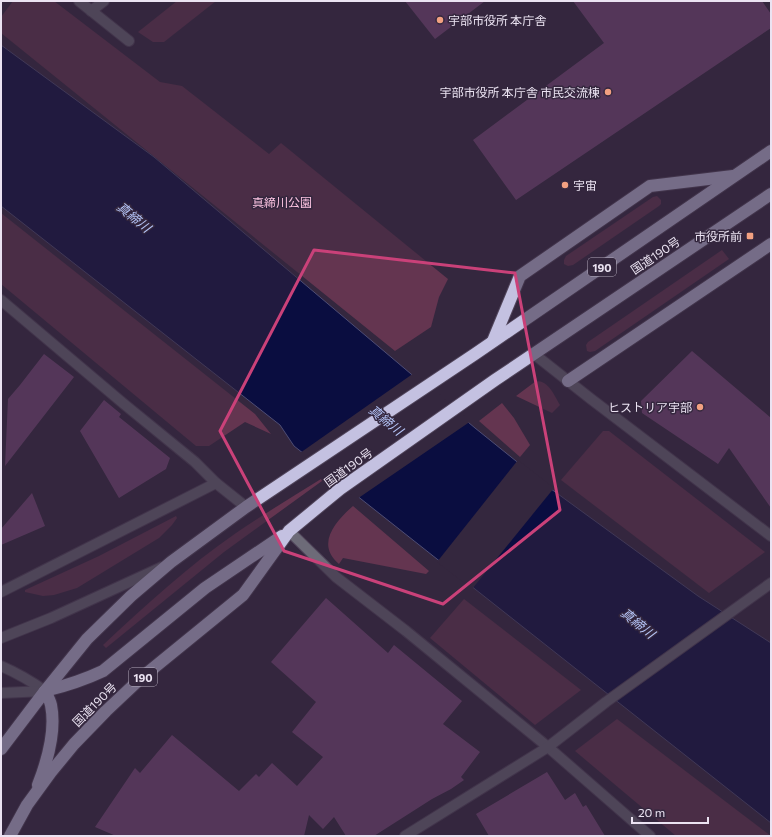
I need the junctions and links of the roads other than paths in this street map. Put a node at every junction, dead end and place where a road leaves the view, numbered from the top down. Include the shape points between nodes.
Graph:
1 (79, 1) edge
2 (104, 1) edge
3 (91, 10) junction
4 (129, 41) dead end
5 (771, 151) edge
6 (735, 176) junction
7 (771, 194) edge
8 (771, 244) edge
9 (1, 300) edge
10 (493, 342) junction
11 (534, 354) junction
12 (568, 381) junction
13 (216, 483) junction
14 (246, 507) junction
15 (290, 531) junction
16 (771, 536) edge
17 (171, 562) junction
18 (771, 583) edge
19 (1, 592) edge
20 (1, 638) edge
21 (1, 666) edge
22 (45, 691) junction
23 (1, 693) edge
24 (548, 747) junction
25 (1, 749) edge
26 (27, 805) junction
27 (10, 836) edge
28 (405, 836) edge
29 (650, 836) edge

1 - 3 street
2 - 3 street
3 - 4 street
5 - 6 highway, 国道190号 / 190
6 - 10 highway, 国道190号 / 190
6 - 10 highway via 650,186 520,276
7 - 11 highway, 国道190号 / 190
8 - 12 highway
9 - 13 street via 195,462
10 - 14 highway, 国道190号 / 190
11 - 12 street
11 - 15 highway, 国道190号 / 190 via 340,489
12 - 16 street
13 - 14 street
13 - 19 street
14 - 17 highway, 国道190号 / 190
15 - 22 highway via 205,588 103,671 78,682
15 - 24 street via 336,577
15 - 26 highway, 国道190号 / 190 via 243,595 176,649 106,711 74,744
17 - 20 street via 52,618
17 - 22 highway, 国道190号 / 190 via 87,639
18 - 24 street
21 - 22 street via 32,681
22 - 23 street
22 - 25 highway, 国道190号 / 190
22 - 26 highway via 51,705 50,742 39,783
24 - 28 street
24 - 29 street
26 - 27 highway, 国道190号 / 190

